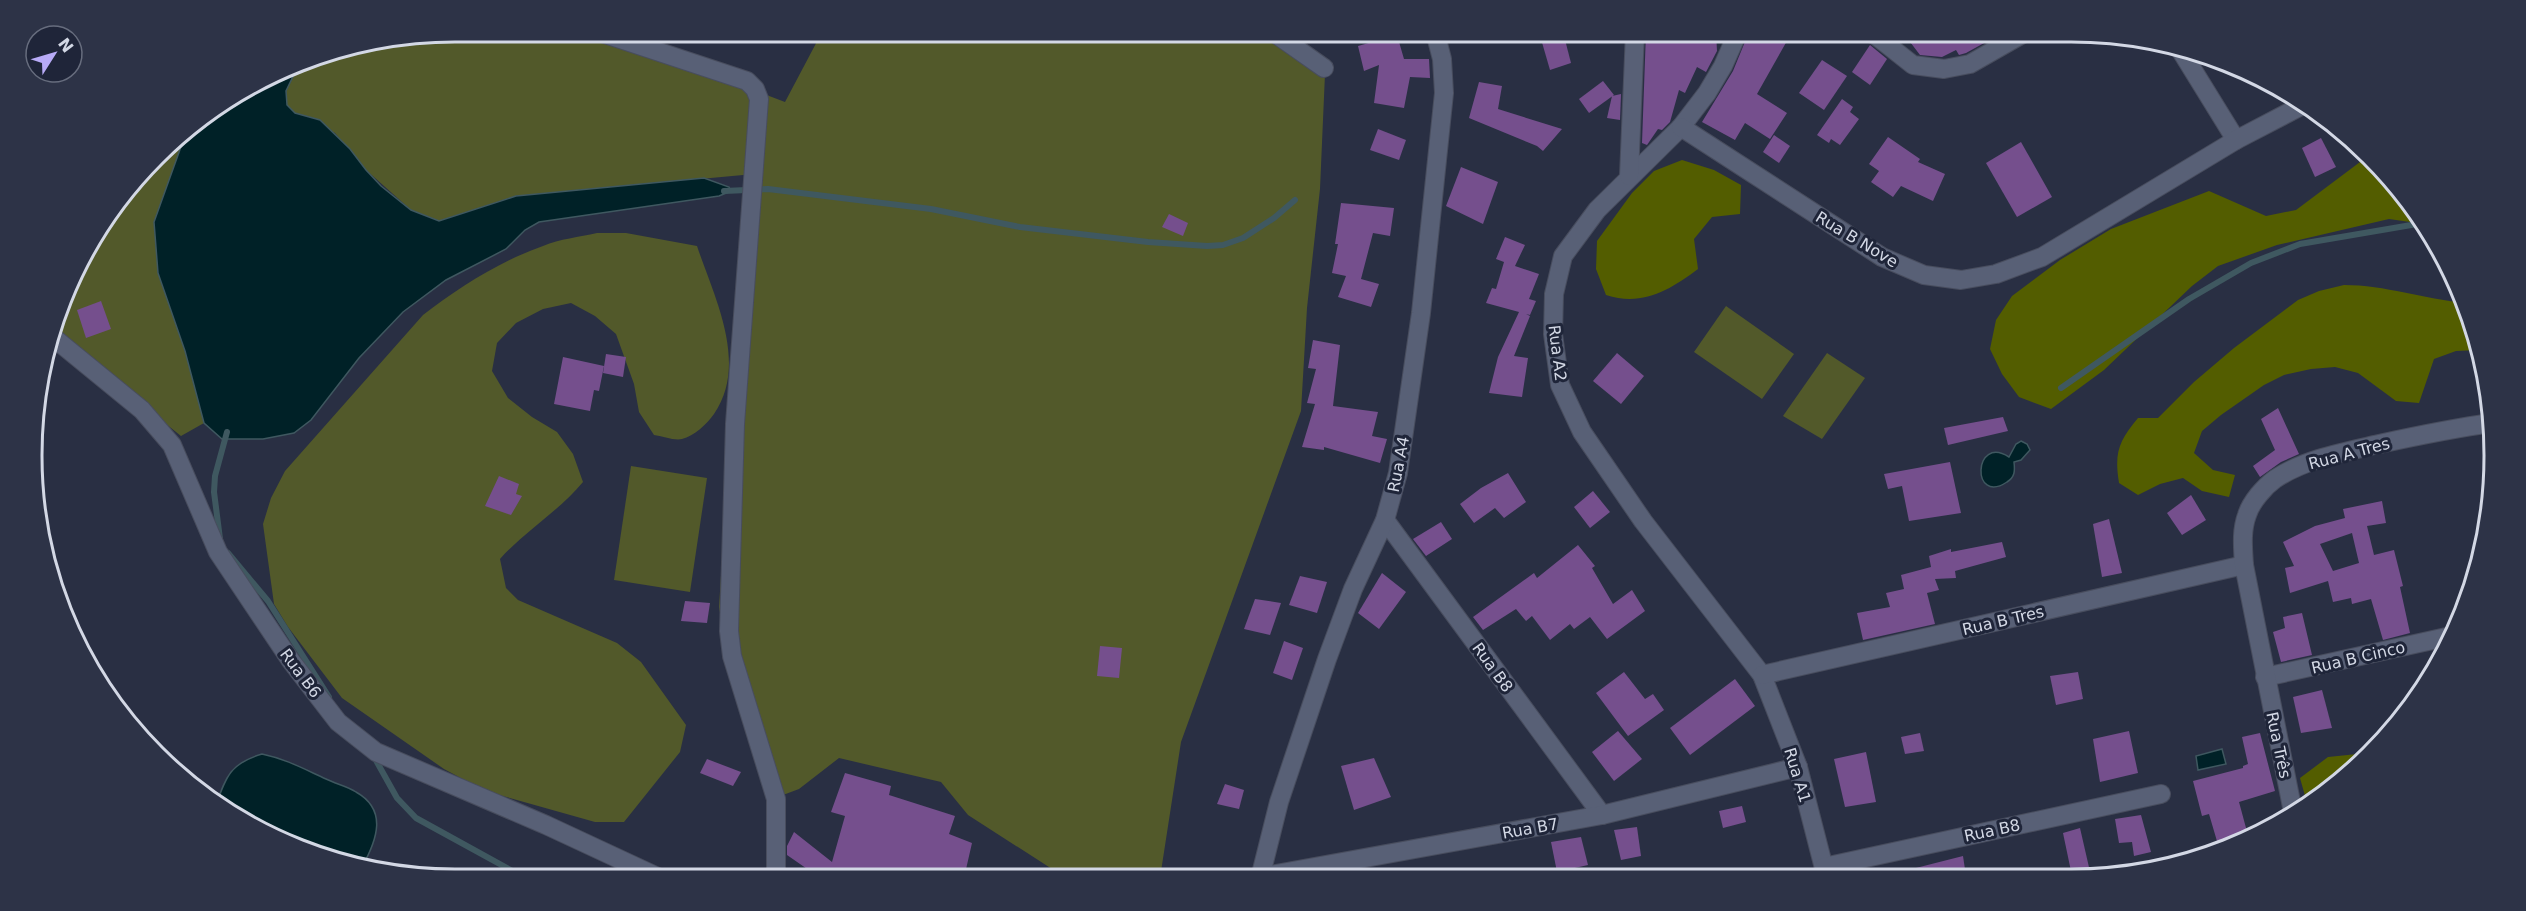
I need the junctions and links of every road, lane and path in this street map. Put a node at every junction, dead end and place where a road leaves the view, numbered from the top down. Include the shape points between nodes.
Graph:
1 (629, 42) edge
2 (1287, 42) edge
3 (1438, 42) edge
4 (1635, 42) edge
5 (1734, 42) edge
6 (1884, 42) edge
7 (2008, 42) edge
8 (2186, 58) edge
9 (1324, 68) dead end
10 (2295, 109) edge
11 (1681, 127) junction
12 (2236, 140) junction
13 (1629, 176) junction
14 (58, 341) edge
15 (2483, 424) edge
16 (1385, 520) junction
17 (2244, 565) junction
18 (2441, 638) edge
19 (1762, 675) junction
20 (2265, 677) junction
21 (1798, 767) junction
22 (2161, 794) dead end
23 (2291, 805) edge
24 (1602, 815) junction
25 (641, 869) edge
26 (776, 869) edge
27 (1262, 869) edge
28 (1304, 869) edge
29 (1824, 869) edge
30 (1838, 869) edge

1 - 26 street via 747,81 759,99 735,424 729,631 732,656 776,799
2 - 9 street
3 - 16 street, Rua A4 via 1444,93 1421,313 1400,462
4 - 13 street
5 - 11 street, Rua A2 via 1707,93
6 - 7 street via 1913,65 1944,69 1970,64
8 - 12 street
10 - 12 street, Rua B Nove
11 - 12 street, Rua B Nove via 1882,257 1924,275 1961,280 1996,274 2042,257
11 - 13 street, Rua A2
13 - 19 street, Rua A2 via 1597,210 1563,256 1554,294 1553,334 1560,385 1582,432 1637,512
14 - 25 street, Rua B6 via 142,410 172,445 218,552 291,661 338,722 376,752
15 - 17 street, Rua A Tres via 2340,453 2274,480 2247,514 2242,541
16 - 24 street, Rua B8
16 - 27 street, Rua A4 via 1327,659 1279,802
17 - 19 street, Rua B Tres
17 - 20 street, Rua A Tres
18 - 20 street, Rua B Cinco
19 - 21 street, Rua A1
20 - 23 street, Rua Três
21 - 24 street, Rua B7
21 - 29 street, Rua A1
22 - 30 street, Rua B8
24 - 28 street, Rua B7

